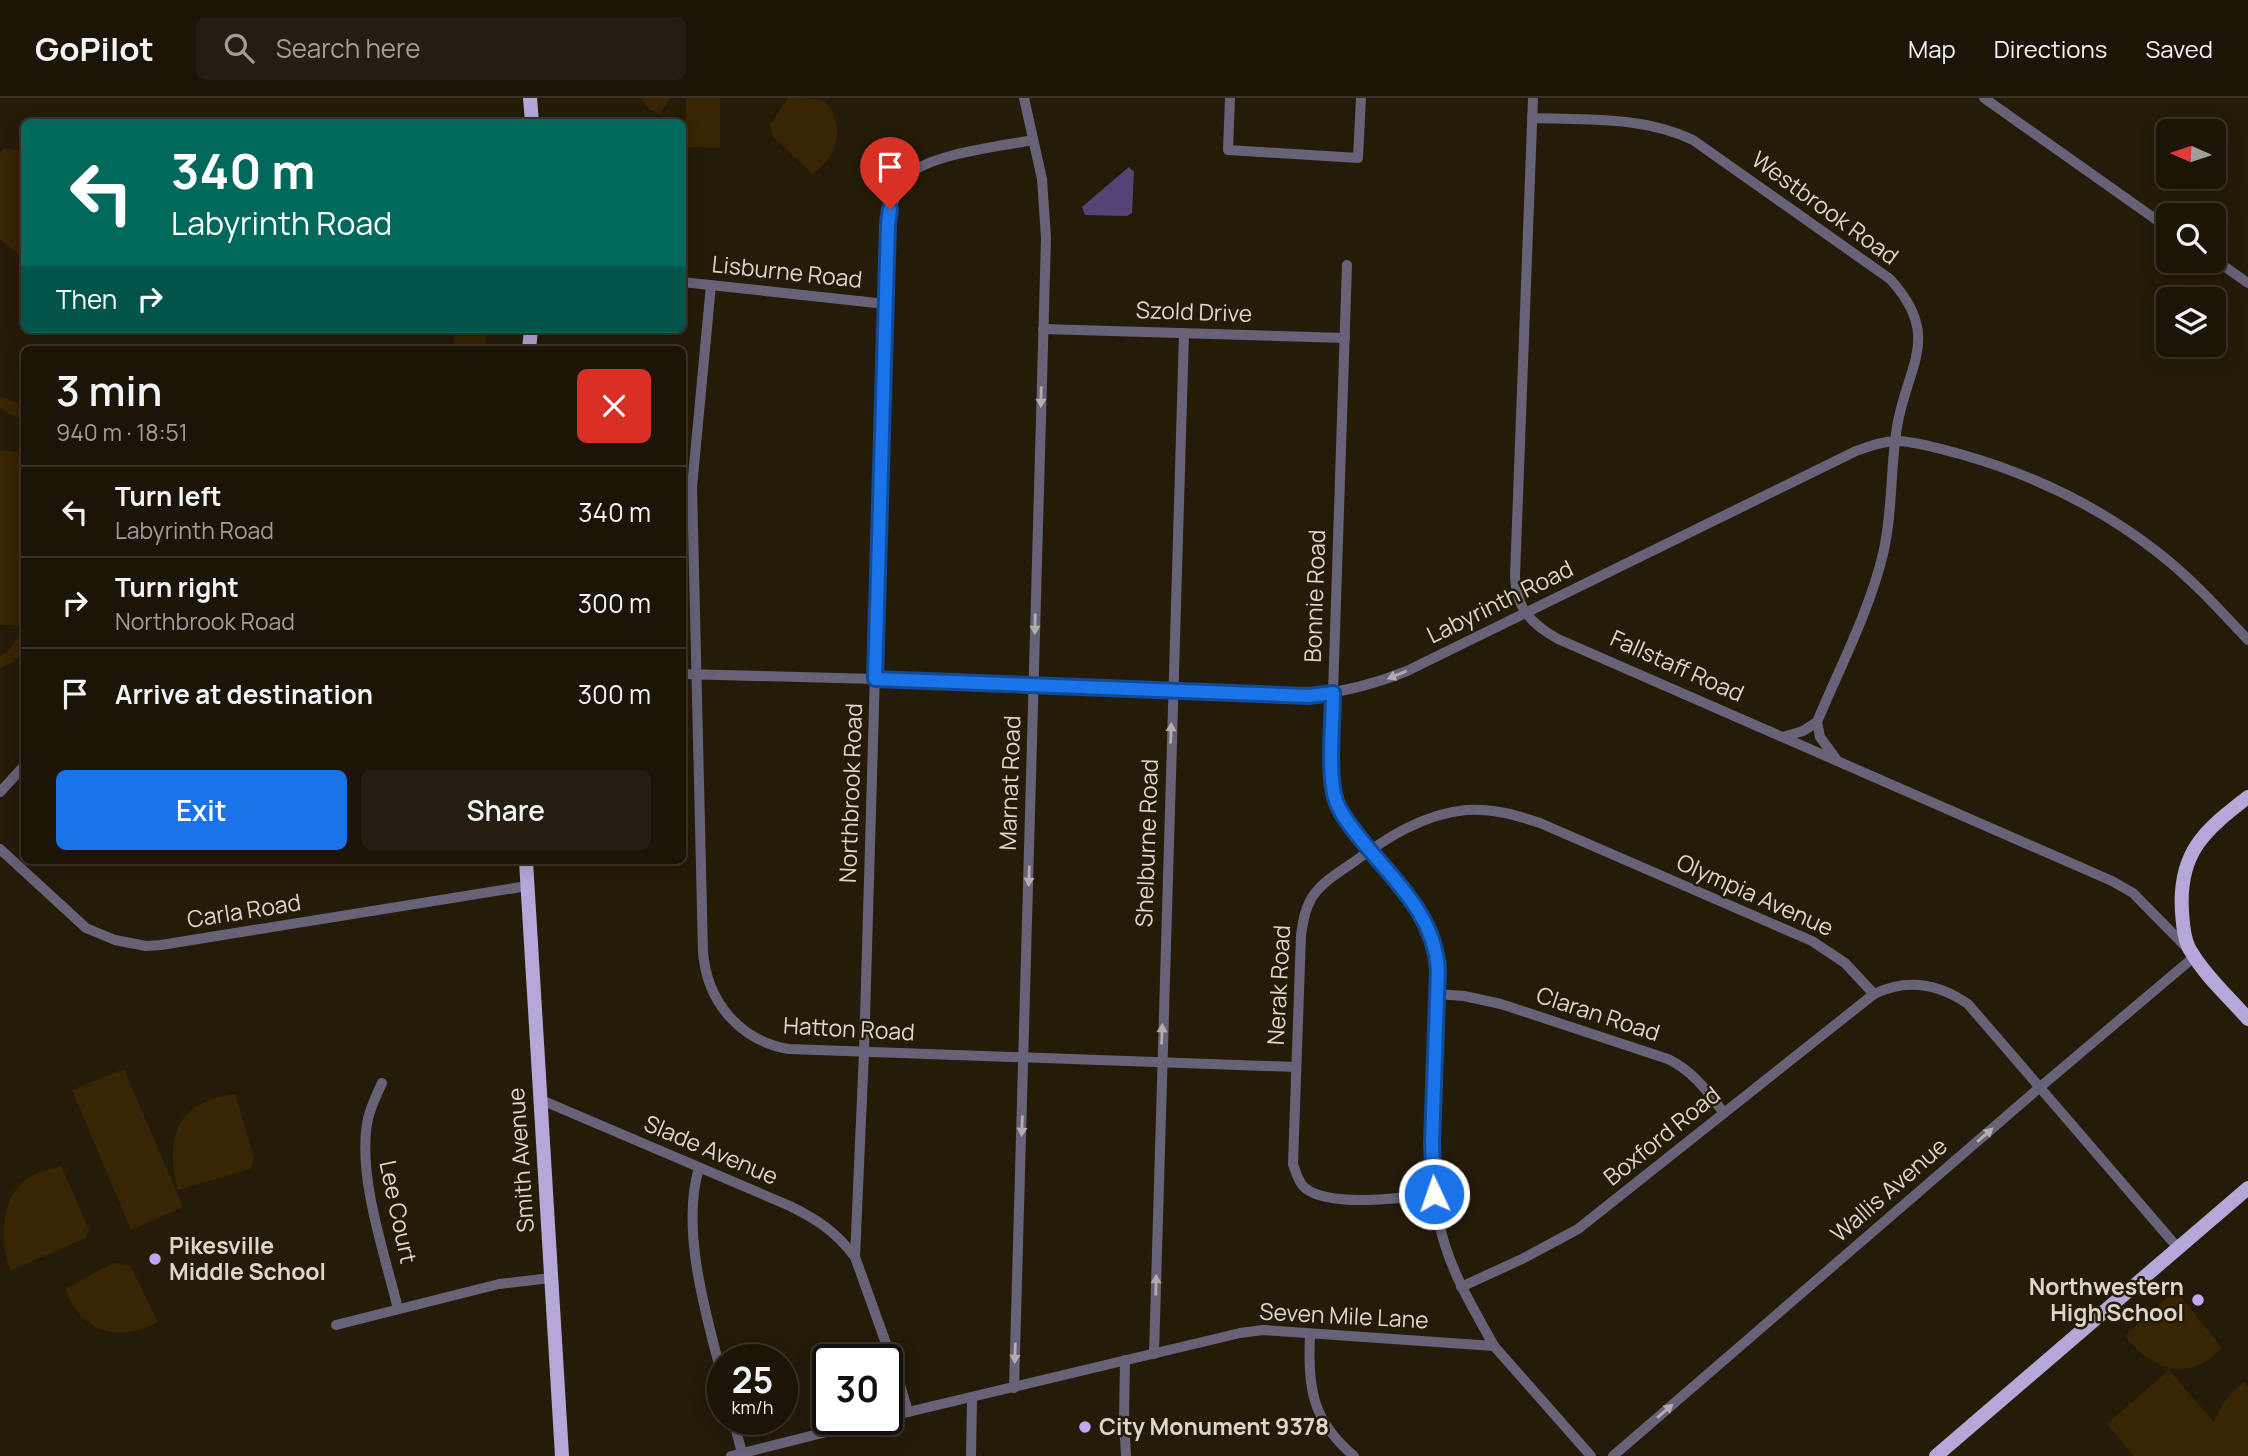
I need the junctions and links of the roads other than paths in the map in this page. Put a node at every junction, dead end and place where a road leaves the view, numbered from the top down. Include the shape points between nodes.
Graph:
1 (530, 98) edge
2 (1024, 98) edge
3 (1230, 98) edge
4 (1361, 98) edge
5 (1533, 98) edge
6 (1984, 98) edge
7 (1532, 118) junction
8 (532, 119) edge
9 (1033, 140) junction
10 (2156, 220) edge
11 (1347, 265) dead end
12 (2226, 267) edge
13 (686, 282) edge
14 (2248, 283) edge
15 (711, 285) junction
16 (886, 304) junction
17 (1043, 329) junction
18 (1184, 333) junction
19 (1345, 338) junction
20 (1895, 441) junction
21 (1525, 614) junction
22 (2248, 640) edge
23 (686, 674) edge
24 (696, 674) junction
25 (875, 679) junction
26 (1034, 684) junction
27 (1172, 689) junction
28 (1333, 693) junction
29 (1817, 722) junction
30 (1782, 737) junction
31 (1838, 762) junction
32 (21, 769) edge
33 (0, 792) edge
34 (2248, 797) edge
35 (0, 849) edge
36 (1369, 850) junction
37 (526, 864) edge
38 (527, 886) junction
39 (2192, 954) junction
40 (1437, 994) junction
41 (1874, 994) junction
42 (2248, 1019) edge
43 (864, 1052) junction
44 (1024, 1058) junction
45 (1161, 1062) junction
46 (1296, 1067) junction
47 (382, 1083) dead end
48 (2039, 1088) junction
49 (539, 1098) junction
50 (1724, 1113) junction
51 (699, 1168) junction
52 (2248, 1188) edge
53 (1434, 1194) junction
54 (2178, 1248) junction
55 (855, 1256) junction
56 (551, 1278) junction
57 (1461, 1287) junction
58 (398, 1309) junction
59 (336, 1325) dead end
60 (1310, 1334) junction
61 (714, 1344) edge
62 (1494, 1346) junction
63 (1154, 1354) junction
64 (1125, 1360) junction
65 (1014, 1388) junction
66 (972, 1398) junction
67 (908, 1412) junction
68 (903, 1413) edge
69 (734, 1435) edge
70 (815, 1435) edge
71 (736, 1455) edge
72 (562, 1456) edge
73 (971, 1456) edge
74 (1126, 1456) edge
75 (1354, 1456) edge
76 (1591, 1456) edge
77 (1613, 1456) edge
78 (1936, 1456) edge

1 - 8 main road
2 - 9 street, Marnat Road
3 - 4 street via 1228,150 1358,158
5 - 7 street
6 - 10 street
7 - 20 street, Westbrook Road via 1644,124 1682,135 1890,279 1914,315 1920,342
7 - 21 street via 1515,576
9 - 16 street, Northbrook Road via 943,158 920,166 902,183 890,209
9 - 17 street, Marnat Road via 1045,208
11 - 19 street, Bonnie Road
12 - 14 street
13 - 15 street, Lisburne Road
15 - 16 street, Lisburne Road
15 - 24 street, Hatton Road via 692,487
16 - 25 street, Northbrook Road
17 - 18 street, Szold Drive
17 -> 26 street, Marnat Road
18 - 19 street, Szold Drive
18 - 27 street, Shelburne Road
19 - 28 street, Bonnie Road
20 - 21 street, Labyrinth Road via 1856,451
20 - 22 street, Labyrinth Road via 1979,460 2091,507 2176,567
20 - 29 street, Westbrook Road via 1888,527 1877,577
21 -> 28 street, Labyrinth Road via 1395,675
21 - 30 street, Fallstaff Road via 1558,639
23 - 24 street, Labyrinth Road
24 - 25 street, Labyrinth Road
24 - 43 street, Hatton Road via 703,953 715,998 737,1026 761,1042 789,1049
25 - 26 street, Labyrinth Road
25 - 43 street, Northbrook Road
26 - 27 street, Labyrinth Road
26 -> 44 street, Marnat Road
27 - 28 street, Labyrinth Road via 1308,696
45 -> 27 street, Shelburne Road
28 - 36 street, Bonnie Road via 1335,798
29 - 30 street
29 - 31 street via 1820,737
30 - 31 street, Fallstaff Road
31 - 39 street, Fallstaff Road via 2120,886 2143,902
32 - 33 street
34 - 39 main road via 2202,835 2186,865 2182,912
35 - 38 street, Carla Road via 86,928 146,946
36 - 40 street, Bonnie Road via 1415,904 1429,929 1437,954
36 - 41 street, Olympia Avenue via 1417,823 1452,812 1486,810 1522,817 1812,941 1845,962
36 - 46 street, Nerak Road via 1327,881 1306,910
37 - 38 main road, Smith Avenue
38 - 49 main road, Smith Avenue
39 - 42 main road, Fallstaff Road
39 - 48 street, Wallis Avenue
40 - 50 street, Claran Road via 1501,1004 1668,1059 1697,1079
40 - 53 street, Bonnie Road
41 - 48 street via 1911,984 1956,996 1978,1014
41 - 50 street, Boxford Road
43 - 44 street, Hatton Road
43 - 55 street, Northbrook Road
44 - 45 street, Hatton Road
44 -> 65 street, Marnat Road
45 - 46 street, Hatton Road
63 -> 45 street, Shelburne Road
46 - 53 street, Nerak Road via 1293,1164 1304,1188 1321,1196 1375,1200
47 - 58 street, Lee Court via 367,1121 364,1152
48 - 54 street
77 -> 48 street, Wallis Avenue
49 - 51 street, Slade Avenue
49 - 56 main road, Smith Avenue
50 - 57 street, Boxford Road via 1578,1229
51 - 55 street, Slade Avenue via 823,1223
51 - 61 street via 693,1207 699,1280
52 - 54 main road
53 - 57 street, Bonnie Road via 1445,1245
54 - 78 main road
55 - 67 street, Northbrook Road
56 - 58 street via 499,1284
56 - 72 main road, Smith Avenue
57 - 62 street, Bonnie Road
58 - 59 street
60 - 62 street, Seven Mile Lane
60 - 63 street, Seven Mile Lane via 1251,1331
60 - 75 street via 1310,1381 1318,1413
62 - 76 street
63 - 64 street, Seven Mile Lane
64 - 65 street, Seven Mile Lane
64 - 74 street
65 - 66 street, Seven Mile Lane
66 - 67 street, Seven Mile Lane
66 - 73 street
67 - 68 street, Seven Mile Lane
69 - 71 street
70 - 71 street

